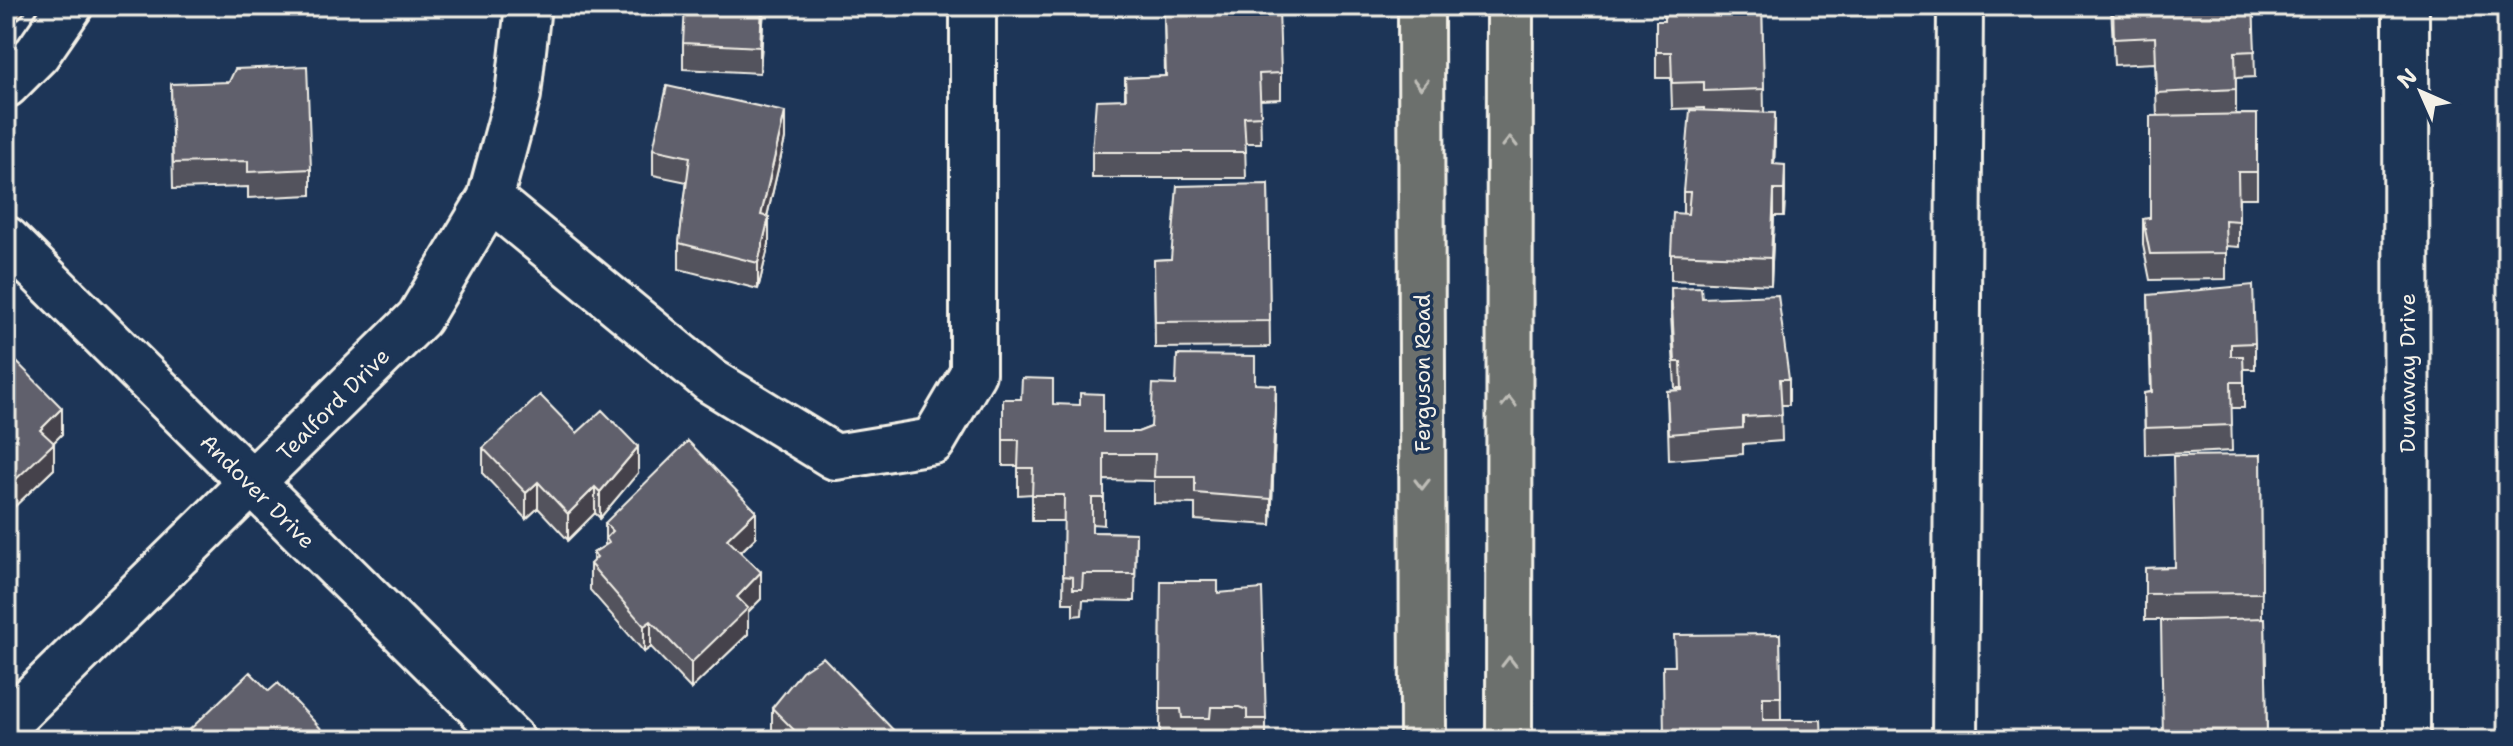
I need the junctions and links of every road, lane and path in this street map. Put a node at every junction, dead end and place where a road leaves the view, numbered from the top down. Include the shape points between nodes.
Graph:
1 (70, 6) edge
2 (528, 6) edge
3 (973, 6) edge
4 (1421, 6) edge
5 (1510, 6) edge
6 (1960, 6) edge
7 (2406, 6) edge
8 (6, 85) edge
9 (490, 199) junction
10 (6, 239) edge
11 (251, 486) junction
12 (6, 724) edge
13 (512, 740) edge
14 (1423, 740) edge
15 (1509, 740) edge
16 (1955, 740) edge
17 (2407, 740) edge

1 - 8 street via 37,54
2 - 9 street, Tealford Drive via 518,95
3 - 9 street via 973,373 933,441 835,457 711,381
4 -> 14 main road, Ferguson Road
15 -> 5 main road
6 - 16 street
7 - 17 street, Dunaway Drive
9 - 11 street, Tealford Drive via 419,318
10 - 11 street, Andover Drive
11 - 12 street, Tealford Drive
11 - 13 street, Andover Drive

